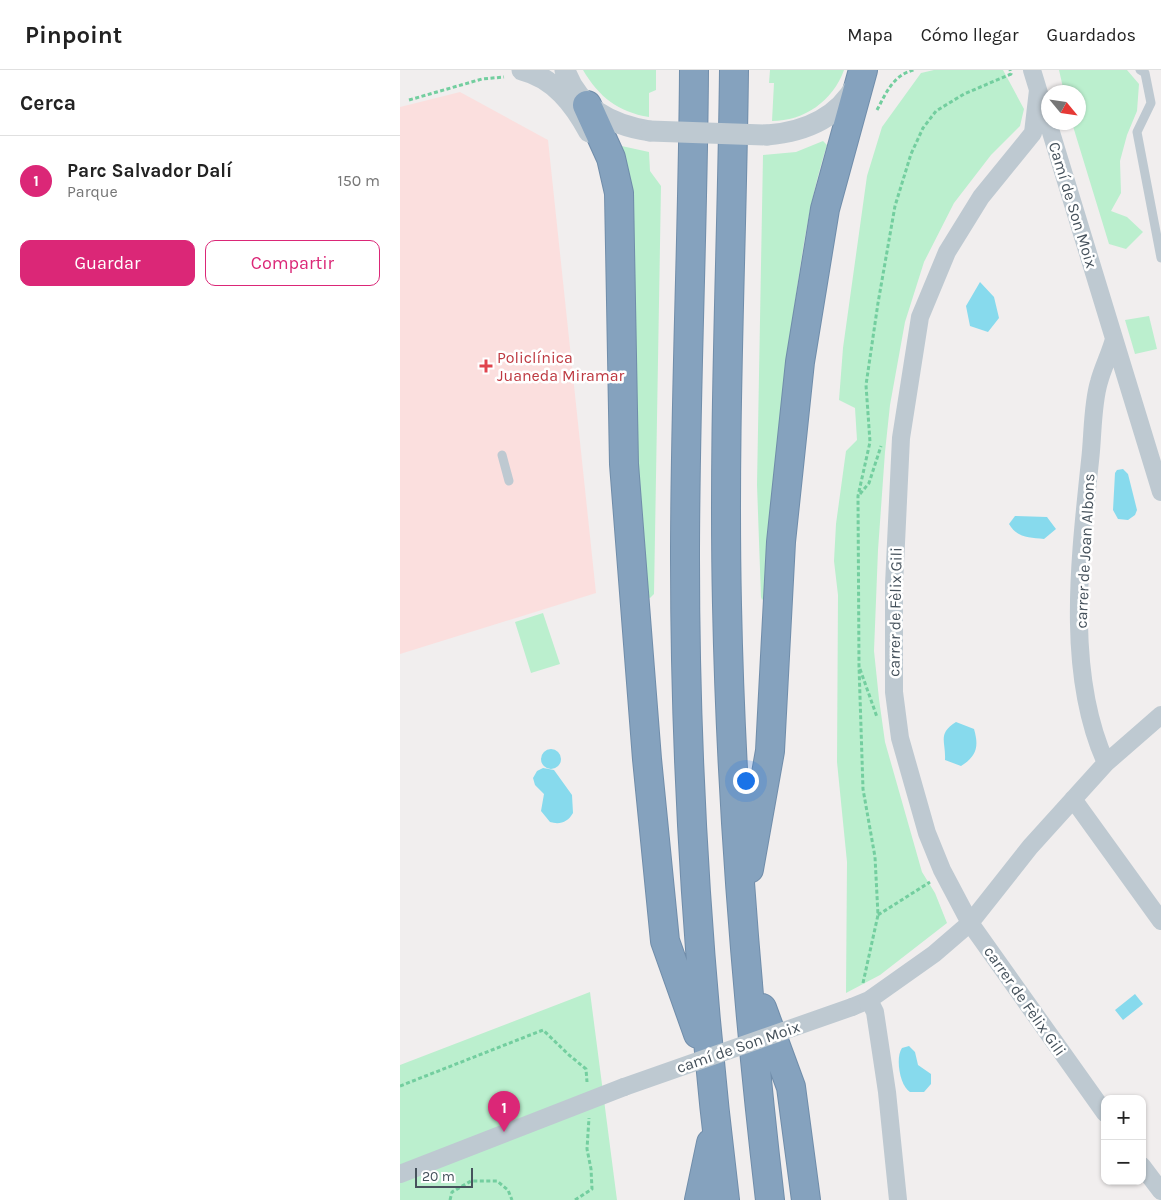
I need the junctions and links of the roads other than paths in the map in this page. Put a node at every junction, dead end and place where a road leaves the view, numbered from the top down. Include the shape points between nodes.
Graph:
1 (694, 70) edge
2 (734, 70) edge
3 (1032, 70) edge
4 (564, 72) edge
5 (1142, 72) edge
6 (515, 74) edge
7 (861, 79) edge
8 (1038, 90) junction
9 (587, 105) junction
10 (1161, 258) edge
11 (1114, 339) junction
12 (620, 351) junction
13 (502, 455) dead end
14 (509, 481) dead end
15 (1161, 492) edge
16 (1161, 715) edge
17 (1106, 763) junction
18 (1073, 799) junction
19 (742, 914) junction
20 (1161, 921) edge
21 (970, 923) junction
22 (745, 960) junction
23 (868, 1000) junction
24 (712, 1075) junction
25 (1101, 1107) edge
26 (716, 1118) junction
27 (1146, 1171) edge
28 (400, 1174) edge
29 (1161, 1190) edge
30 (699, 1200) edge
31 (725, 1200) edge
32 (770, 1200) edge
33 (806, 1200) edge
34 (898, 1200) edge

1 - 24 highway via 686,610 692,802
2 - 19 highway via 727,384 727,604
3 - 8 street, Camí de Son Moix
4 - 9 street
5 - 10 lane via 1151,103 1136,132
6 - 12 street via 548,82 568,100 590,134 602,165 610,210 611,302
7 - 9 street, bridge via 829,116 802,130 767,135 650,131 613,122
7 - 19 highway via 825,209 798,379 781,542 770,751
8 - 11 street, Camí de Son Moix
8 - 21 street, carrer de Fèlix Gili via 1033,133 981,197 947,252 920,317 903,427 894,585 894,692 899,731 927,833
9 - 12 highway via 616,174 620,208
11 - 15 street
11 - 17 street, carrer de Joan Albons via 1098,383 1087,487 1080,607 1080,654 1088,712 1094,737
12 - 24 highway via 631,562 666,941
13 - 14 lane
16 - 17 street, camí de Son Moix
17 - 18 street, camí de Son Moix
18 - 20 street
18 - 21 street, camí de Son Moix
19 - 22 highway
21 - 23 street, camí de Son Moix via 934,954
21 - 25 street, carrer de Fèlix Gili
22 - 32 highway
22 - 33 highway via 791,1087
23 - 28 street, camí de Son Moix, bridge via 624,1087
23 - 34 street via 875,1012 886,1083
24 - 26 highway
26 - 30 highway
26 - 31 highway
27 - 29 street

